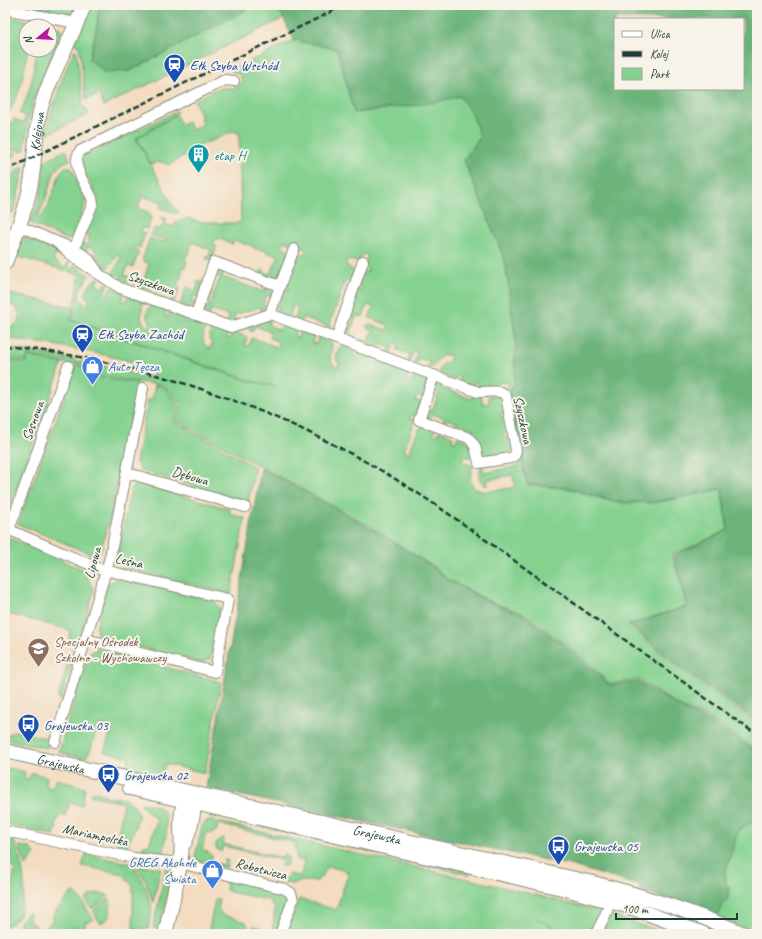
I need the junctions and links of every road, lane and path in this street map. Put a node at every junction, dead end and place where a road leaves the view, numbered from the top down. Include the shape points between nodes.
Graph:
1 (84, 5) edge
2 (5, 9) edge
3 (76, 23) junction
4 (234, 81) dead end
5 (19, 226) junction
6 (56, 242) junction
7 (74, 249) junction
8 (294, 249) dead end
9 (363, 261) dead end
10 (5, 263) edge
11 (97, 272) junction
12 (280, 286) junction
13 (196, 314) junction
14 (270, 314) junction
15 (336, 339) junction
16 (68, 366) dead end
17 (434, 376) junction
18 (143, 388) dead end
19 (128, 473) junction
20 (245, 507) dead end
21 (7, 529) edge
22 (107, 570) junction
23 (86, 639) junction
24 (55, 742) dead end
25 (5, 751) edge
26 (5, 761) edge
27 (190, 799) junction
28 (5, 831) edge
29 (181, 859) junction
30 (610, 901) junction
31 (165, 934) edge
32 (280, 934) edge
33 (596, 934) edge
34 (704, 934) edge
35 (744, 934) edge

1 - 3 main road, Kolejowa
2 - 3 street
3 - 5 main road, Kolejowa via 42,104 30,190
4 - 7 street via 225,80 80,151 77,165 93,203
5 - 6 street, Szyszkowa
5 - 10 main road, Kolejowa
6 - 7 street, Szyszkowa
6 - 11 street, Szyszkowa
7 - 11 street, Szyszkowa via 88,258
8 - 12 street
9 - 15 street
11 - 13 street, Szyszkowa via 120,288
12 - 13 street via 214,262
12 - 14 street
13 - 14 street, Szyszkowa via 231,327
14 - 15 street, Szyszkowa
15 - 17 street, Szyszkowa
16 - 21 street, Sosnowa
17 - 17 street, Szyszkowa via 478,392 504,393 515,455 511,458 479,463 475,446 469,438 419,420
18 - 19 street, Lipowa
19 - 20 street, Dębowa
19 - 22 street, Lipowa
21 - 22 street, Leśna
22 - 23 street, Lipowa
22 - 23 street, Leśna via 228,598 215,672
23 - 24 street, Lipowa
25 - 27 main road, Grajewska
26 - 27 main road, Grajewska
27 - 29 main road via 181,816
27 - 30 main road, Grajewska
27 - 35 main road, Grajewska via 606,886 677,907
28 - 29 street, Mariampolska via 134,858
29 - 31 main road
29 - 32 street, Robotnicza via 288,890 293,900
30 - 33 street via 608,911
30 - 34 main road, Grajewska

